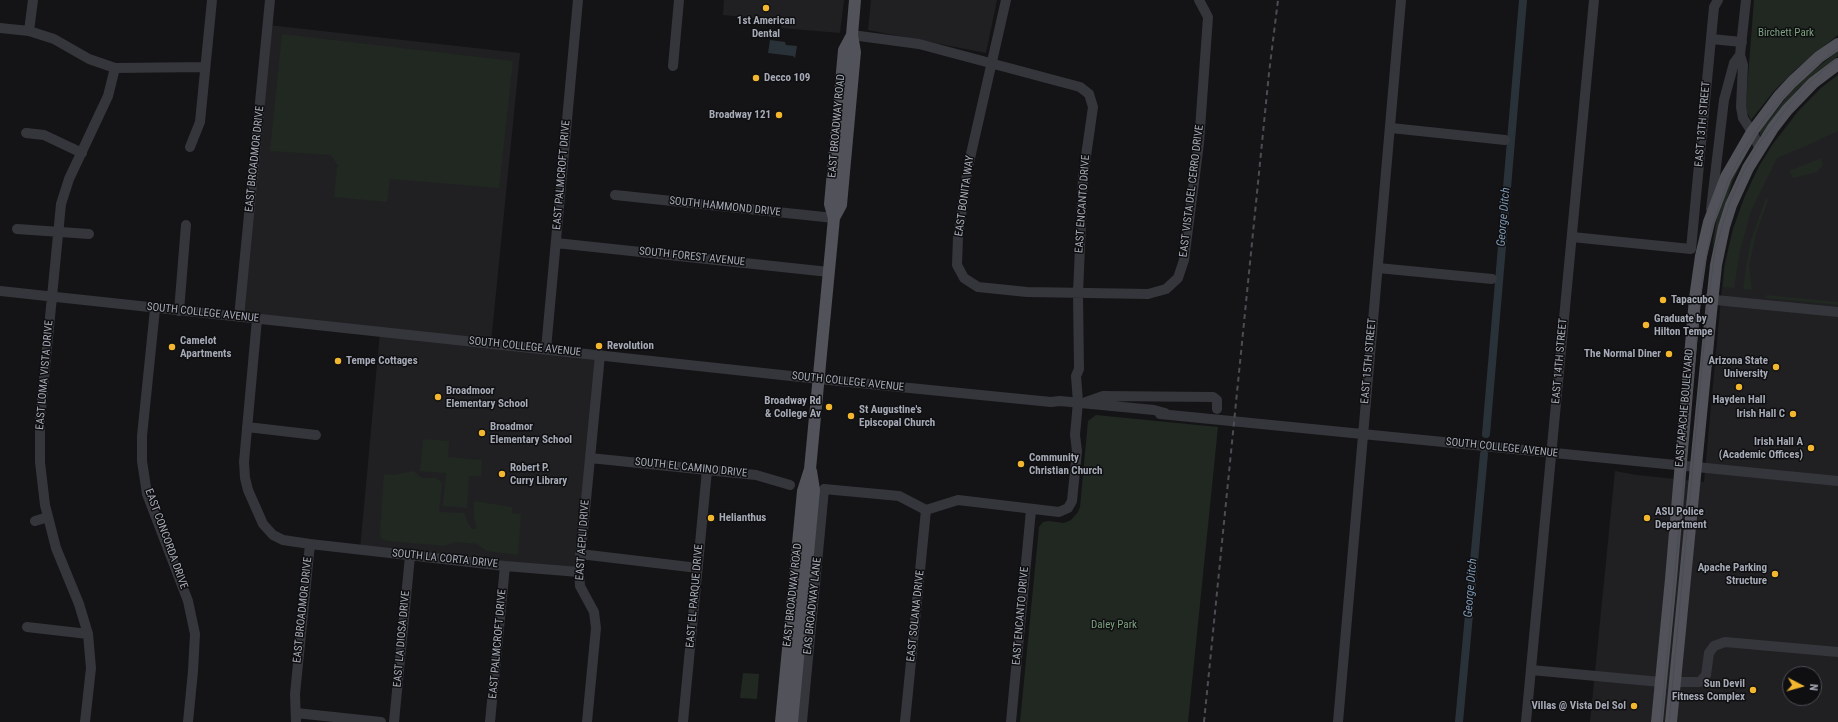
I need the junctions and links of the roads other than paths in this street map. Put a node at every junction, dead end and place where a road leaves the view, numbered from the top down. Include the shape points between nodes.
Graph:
1 (33, 0) edge
2 (212, 0) edge
3 (270, 0) edge
4 (578, 0) edge
5 (679, 0) edge
6 (856, 0) edge
7 (1006, 0) edge
8 (1199, 0) edge
9 (1401, 0) edge
10 (1594, 0) edge
11 (1718, 0) edge
12 (1746, 0) edge
13 (0, 28) edge
14 (29, 31) junction
15 (852, 35) junction
16 (1711, 39) junction
17 (1742, 42) junction
18 (1838, 44) edge
19 (1740, 55) junction
20 (992, 64) junction
21 (1838, 64) edge
22 (672, 66) dead end
23 (115, 68) junction
24 (205, 68) junction
25 (1391, 128) junction
26 (26, 132) dead end
27 (1752, 132) junction
28 (1505, 140) dead end
29 (190, 147) dead end
30 (1759, 148) junction
31 (82, 153) junction
32 (615, 196) dead end
33 (834, 218) junction
34 (1709, 222) junction
35 (186, 225) dead end
36 (17, 229) dead end
37 (58, 232) junction
38 (89, 234) dead end
39 (1572, 238) junction
40 (556, 243) junction
41 (1378, 268) junction
42 (829, 272) junction
43 (1492, 279) dead end
44 (0, 291) edge
45 (1078, 293) junction
46 (52, 297) junction
47 (1695, 298) junction
48 (1712, 300) junction
49 (155, 309) junction
50 (179, 311) junction
51 (1838, 312) edge
52 (239, 317) junction
53 (257, 319) junction
54 (546, 349) junction
55 (600, 355) junction
56 (819, 379) junction
57 (1081, 405) junction
58 (1217, 409) dead end
59 (247, 426) junction
60 (1363, 433) junction
61 (316, 435) dead end
62 (1551, 453) junction
63 (590, 458) junction
64 (1680, 464) junction
65 (1696, 466) junction
66 (810, 469) junction
67 (707, 470) junction
68 (1838, 481) edge
69 (790, 485) dead end
70 (926, 510) junction
71 (1031, 510) junction
72 (48, 518) junction
73 (35, 521) dead end
74 (310, 544) junction
75 (580, 554) junction
76 (410, 556) junction
77 (505, 566) junction
78 (698, 568) junction
79 (579, 572) junction
80 (1670, 589) junction
81 (27, 627) dead end
82 (88, 634) junction
83 (1837, 652) edge
84 (1531, 670) junction
85 (1660, 682) junction
86 (1675, 682) junction
87 (296, 718) edge
88 (85, 722) edge
89 (188, 722) edge
90 (381, 722) edge
91 (394, 722) edge
92 (490, 722) edge
93 (587, 722) edge
94 (683, 722) edge
95 (781, 722) edge
96 (792, 722) edge
97 (802, 722) edge
98 (905, 722) edge
99 (1011, 722) edge
100 (1338, 722) edge
101 (1526, 722) edge
102 (1657, 722) edge
103 (1665, 722) edge
104 (1671, 722) edge

1 - 14 street
2 - 24 street
3 - 52 street, EAST BROADMOR DRIVE
4 - 40 street, EAST PALMCROFT DRIVE
5 - 22 street
6 - 15 main road, EAST BROADWAY ROAD
7 - 20 street, EAST BONITA WAY
8 - 45 street, EAST VISTA DEL CERRO DRIVE via 1208,17 1199,143 1184,260 1178,278 1166,290 1148,294
9 - 25 street, EAST 15TH STREET
10 - 39 street, EAST 14TH STREET
11 - 16 street, EAST 13TH STREET via 1714,7
12 - 17 street, EAST 13TH STREET
13 - 14 street
14 - 23 street via 54,39 89,59
15 - 20 street, EAST ENCANTO DRIVE via 919,44
15 - 33 main road, EAST BROADWAY ROAD via 855,52 841,205
16 - 17 street
16 - 39 street, EAST 13TH STREET via 1691,249
17 - 19 street, EAST 13TH STREET
18 - 27 main road, EAST APACHE BOULEVARD via 1819,57 1792,82
19 - 27 street, EAST 13TH STREET via 1743,65 1741,107 1743,118
19 - 34 street, EAST 13TH STREET via 1734,63 1724,100
20 - 45 street, EAST ENCANTO DRIVE via 1080,88 1089,94 1093,107 1083,177
20 - 45 street, EAST BONITA WAY via 968,166 958,237 957,265 964,278 978,287 1027,292
21 - 30 main road, EAST APACHE BOULEVARD via 1813,83 1787,110
23 - 24 street
23 - 31 street, EAST LOMA VISTA DRIVE via 108,96
24 - 29 street via 200,122
25 - 28 street
25 - 41 street, EAST 15TH STREET
26 - 31 street via 44,135
27 - 30 street, EAST 13TH STREET
27 - 34 main road, EAST APACHE BOULEVARD via 1726,177
30 - 48 main road, EAST APACHE BOULEVARD via 1731,205 1718,254
31 - 37 street, EAST LOMA VISTA DRIVE via 69,179 61,204
32 - 33 street, SOUTH HAMMOND DRIVE
33 - 42 main road, EAST BROADWAY ROAD
34 - 47 main road, EAST APACHE BOULEVARD
35 - 50 street
36 - 37 street
37 - 38 street
37 - 46 street, EAST LOMA VISTA DRIVE
39 - 62 street, EAST 14TH STREET
40 - 42 street, SOUTH FOREST AVENUE
40 - 54 street, EAST PALMCROFT DRIVE
41 - 43 street
41 - 60 street, EAST 15TH STREET
42 - 56 main road, EAST BROADWAY ROAD
44 - 46 street, SOUTH COLLEGE AVENUE
45 - 57 street, EAST ENCANTO DRIVE via 1079,369 1076,376
46 - 49 street, SOUTH COLLEGE AVENUE
46 - 72 street, EAST LOMA VISTA DRIVE via 40,420 40,462
47 - 48 street
47 - 64 main road, EAST APACHE BOULEVARD
48 - 51 street
48 - 65 main road, EAST APACHE BOULEVARD
49 - 50 street, SOUTH COLLEGE AVENUE
49 - 89 street, EAST CONCORDA DRIVE via 142,436 142,461 148,494 188,601 194,634
50 - 52 street, SOUTH COLLEGE AVENUE
52 - 53 street, SOUTH COLLEGE AVENUE
53 - 54 street, SOUTH COLLEGE AVENUE
53 - 59 street, EAST BROADMOR DRIVE
54 - 55 street, SOUTH COLLEGE AVENUE
55 - 56 street, SOUTH COLLEGE AVENUE
55 - 63 street, EAST AEPLI DRIVE
56 - 57 street, SOUTH COLLEGE AVENUE
56 - 66 main road, EAST BROADWAY ROAD
57 - 58 street via 1103,396 1213,397 1217,400
57 - 60 street, SOUTH COLLEGE AVENUE via 1154,410
57 - 71 street, EAST ENCANTO DRIVE via 1075,435 1077,451 1072,502 1068,508 1059,512
59 - 61 street
59 - 74 street, EAST BROADMOR DRIVE via 245,478 263,524 273,535 284,540
60 - 62 street, SOUTH COLLEGE AVENUE
60 - 100 street, EAST 15TH STREET
62 - 64 street, SOUTH COLLEGE AVENUE
62 - 84 street, EAST 14TH STREET
63 - 67 street, SOUTH EL CAMINO DRIVE
63 - 75 street, EAST AEPLI DRIVE
64 - 65 street, SOUTH COLLEGE AVENUE
64 - 80 main road, EAST APACHE BOULEVARD
65 - 68 street, SOUTH COLLEGE AVENUE
65 - 86 main road, EAST APACHE BOULEVARD
66 - 95 main road, EAST BROADWAY ROAD via 803,491
66 - 96 main road, EAST BROADWAY ROAD via 814,490
67 - 69 street, SOUTH EL CAMINO DRIVE via 756,475
67 - 78 street, EAST EL PARQUE DRIVE
70 - 71 street via 958,500
70 - 97 street, EAS BROADWAY LANE via 899,496 824,490
70 - 98 street, EAST SOLANA DRIVE
71 - 99 street, EAST ENCANTO DRIVE
72 - 73 street
72 - 82 street, EAST LOMA VISTA DRIVE via 56,548 80,604
74 - 76 street, SOUTH LA CORTA DRIVE
74 - 87 street, EAST BROADMOR DRIVE via 296,686
75 - 78 street
75 - 79 street, EAST AEPLI DRIVE
76 - 77 street, SOUTH LA CORTA DRIVE
76 - 91 street, EAST LA DIOSA DRIVE
77 - 79 street, SOUTH LA CORTA DRIVE
77 - 92 street, EAST PALMCROFT DRIVE
78 - 94 street, EAST EL PARQUE DRIVE
79 - 93 street, EAST AEPLI DRIVE via 580,586 594,612 596,628
80 - 85 main road, EAST APACHE BOULEVARD
80 - 86 main road via 1675,610 1670,677
81 - 82 street
82 - 88 street, EAST LOMA VISTA DRIVE via 91,668
83 - 86 street via 1725,642 1714,646 1709,653 1706,675 1700,682
84 - 85 street
84 - 101 street, EAST 14TH STREET
85 - 102 main road, EAST APACHE BOULEVARD
85 - 103 main road via 1667,697
86 - 104 main road, EAST APACHE BOULEVARD
87 - 90 street

